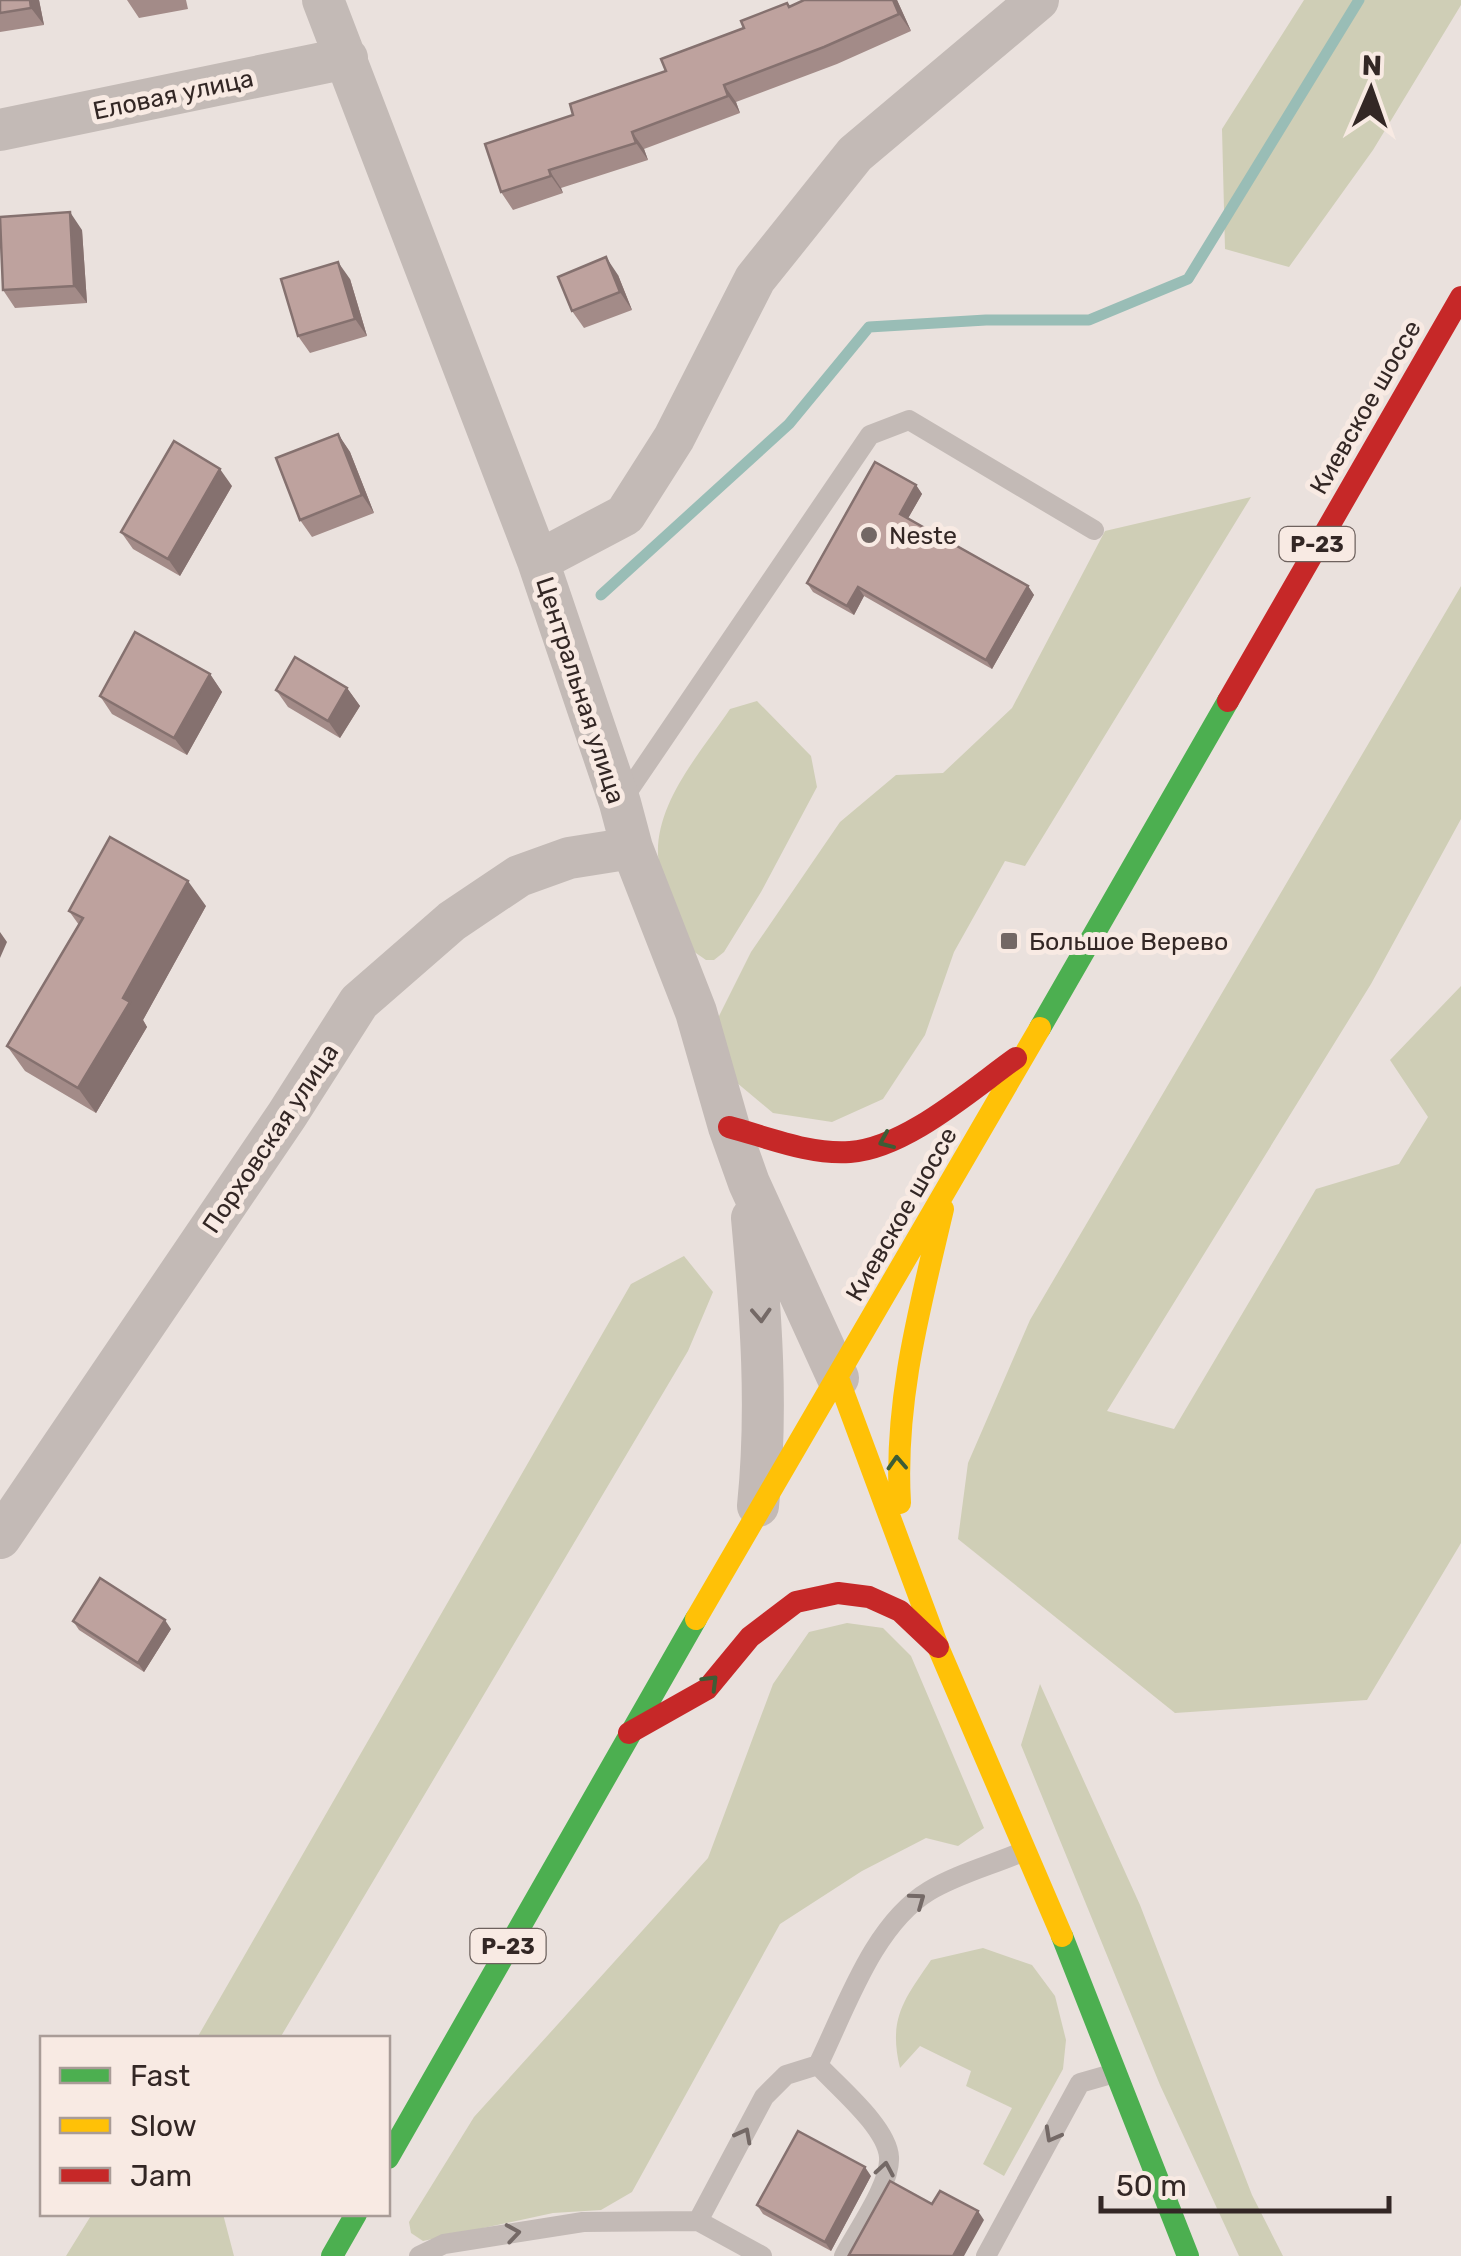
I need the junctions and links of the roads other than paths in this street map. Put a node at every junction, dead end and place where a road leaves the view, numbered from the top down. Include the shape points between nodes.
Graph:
1 (323, 0) edge
2 (1038, 0) edge
3 (347, 58) junction
4 (0, 130) edge
5 (1461, 297) edge
6 (1094, 530) dead end
7 (538, 561) junction
8 (620, 803) junction
9 (632, 848) junction
10 (1026, 1051) junction
11 (728, 1127) junction
12 (749, 1183) junction
13 (948, 1190) junction
14 (838, 1378) junction
15 (757, 1516) junction
16 (0, 1538) edge
17 (906, 1560) junction
18 (938, 1647) junction
19 (629, 1733) junction
20 (1024, 1851) junction
21 (818, 2065) junction
22 (1117, 2072) junction
23 (390, 2154) edge
24 (355, 2216) edge
25 (698, 2222) junction
26 (332, 2256) edge
27 (419, 2256) edge
28 (762, 2256) edge
29 (844, 2256) edge
30 (986, 2256) edge
31 (1188, 2256) edge

1 - 3 street, Центральная улица
2 - 7 street via 855,154 754,279 674,438 625,515
3 - 4 street, Еловая улица
3 - 7 street, Центральная улица
5 - 10 main road, Киевское шоссе / Р-23
6 - 8 lane via 909,420 870,435
7 - 8 street, Центральная улица
8 - 9 street, Центральная улица
9 - 11 street, Центральная улица via 696,1012
9 - 16 street, Порховская улица via 569,858 519,876 452,921 359,1002
10 -> 11 main road via 889,1142 853,1152
10 - 13 main road, Киевское шоссе / Р-23
11 - 12 street, Центральная улица
12 - 14 street, Центральная улица
12 -> 15 street via 764,1388
13 - 14 main road, Киевское шоссе / Р-23
17 -> 13 main road via 895,1454 898,1412
14 - 15 main road, Киевское шоссе / Р-23
14 - 17 main road
15 - 19 main road, Киевское шоссе / Р-23
17 - 18 main road
19 -> 18 main road via 707,1690 750,1636 796,1602 838,1593 869,1597 900,1610
18 - 20 main road
19 - 23 main road, Киевское шоссе / Р-23
21 -> 20 lane via 881,1937 902,1912 930,1890
20 - 22 main road
25 -> 21 lane via 764,2097 786,2075
29 -> 21 lane via 886,2177 889,2155 880,2131
22 -> 30 lane via 1080,2083
22 - 31 main road
24 - 26 main road
27 -> 25 lane via 444,2244 582,2222
25 - 28 lane

